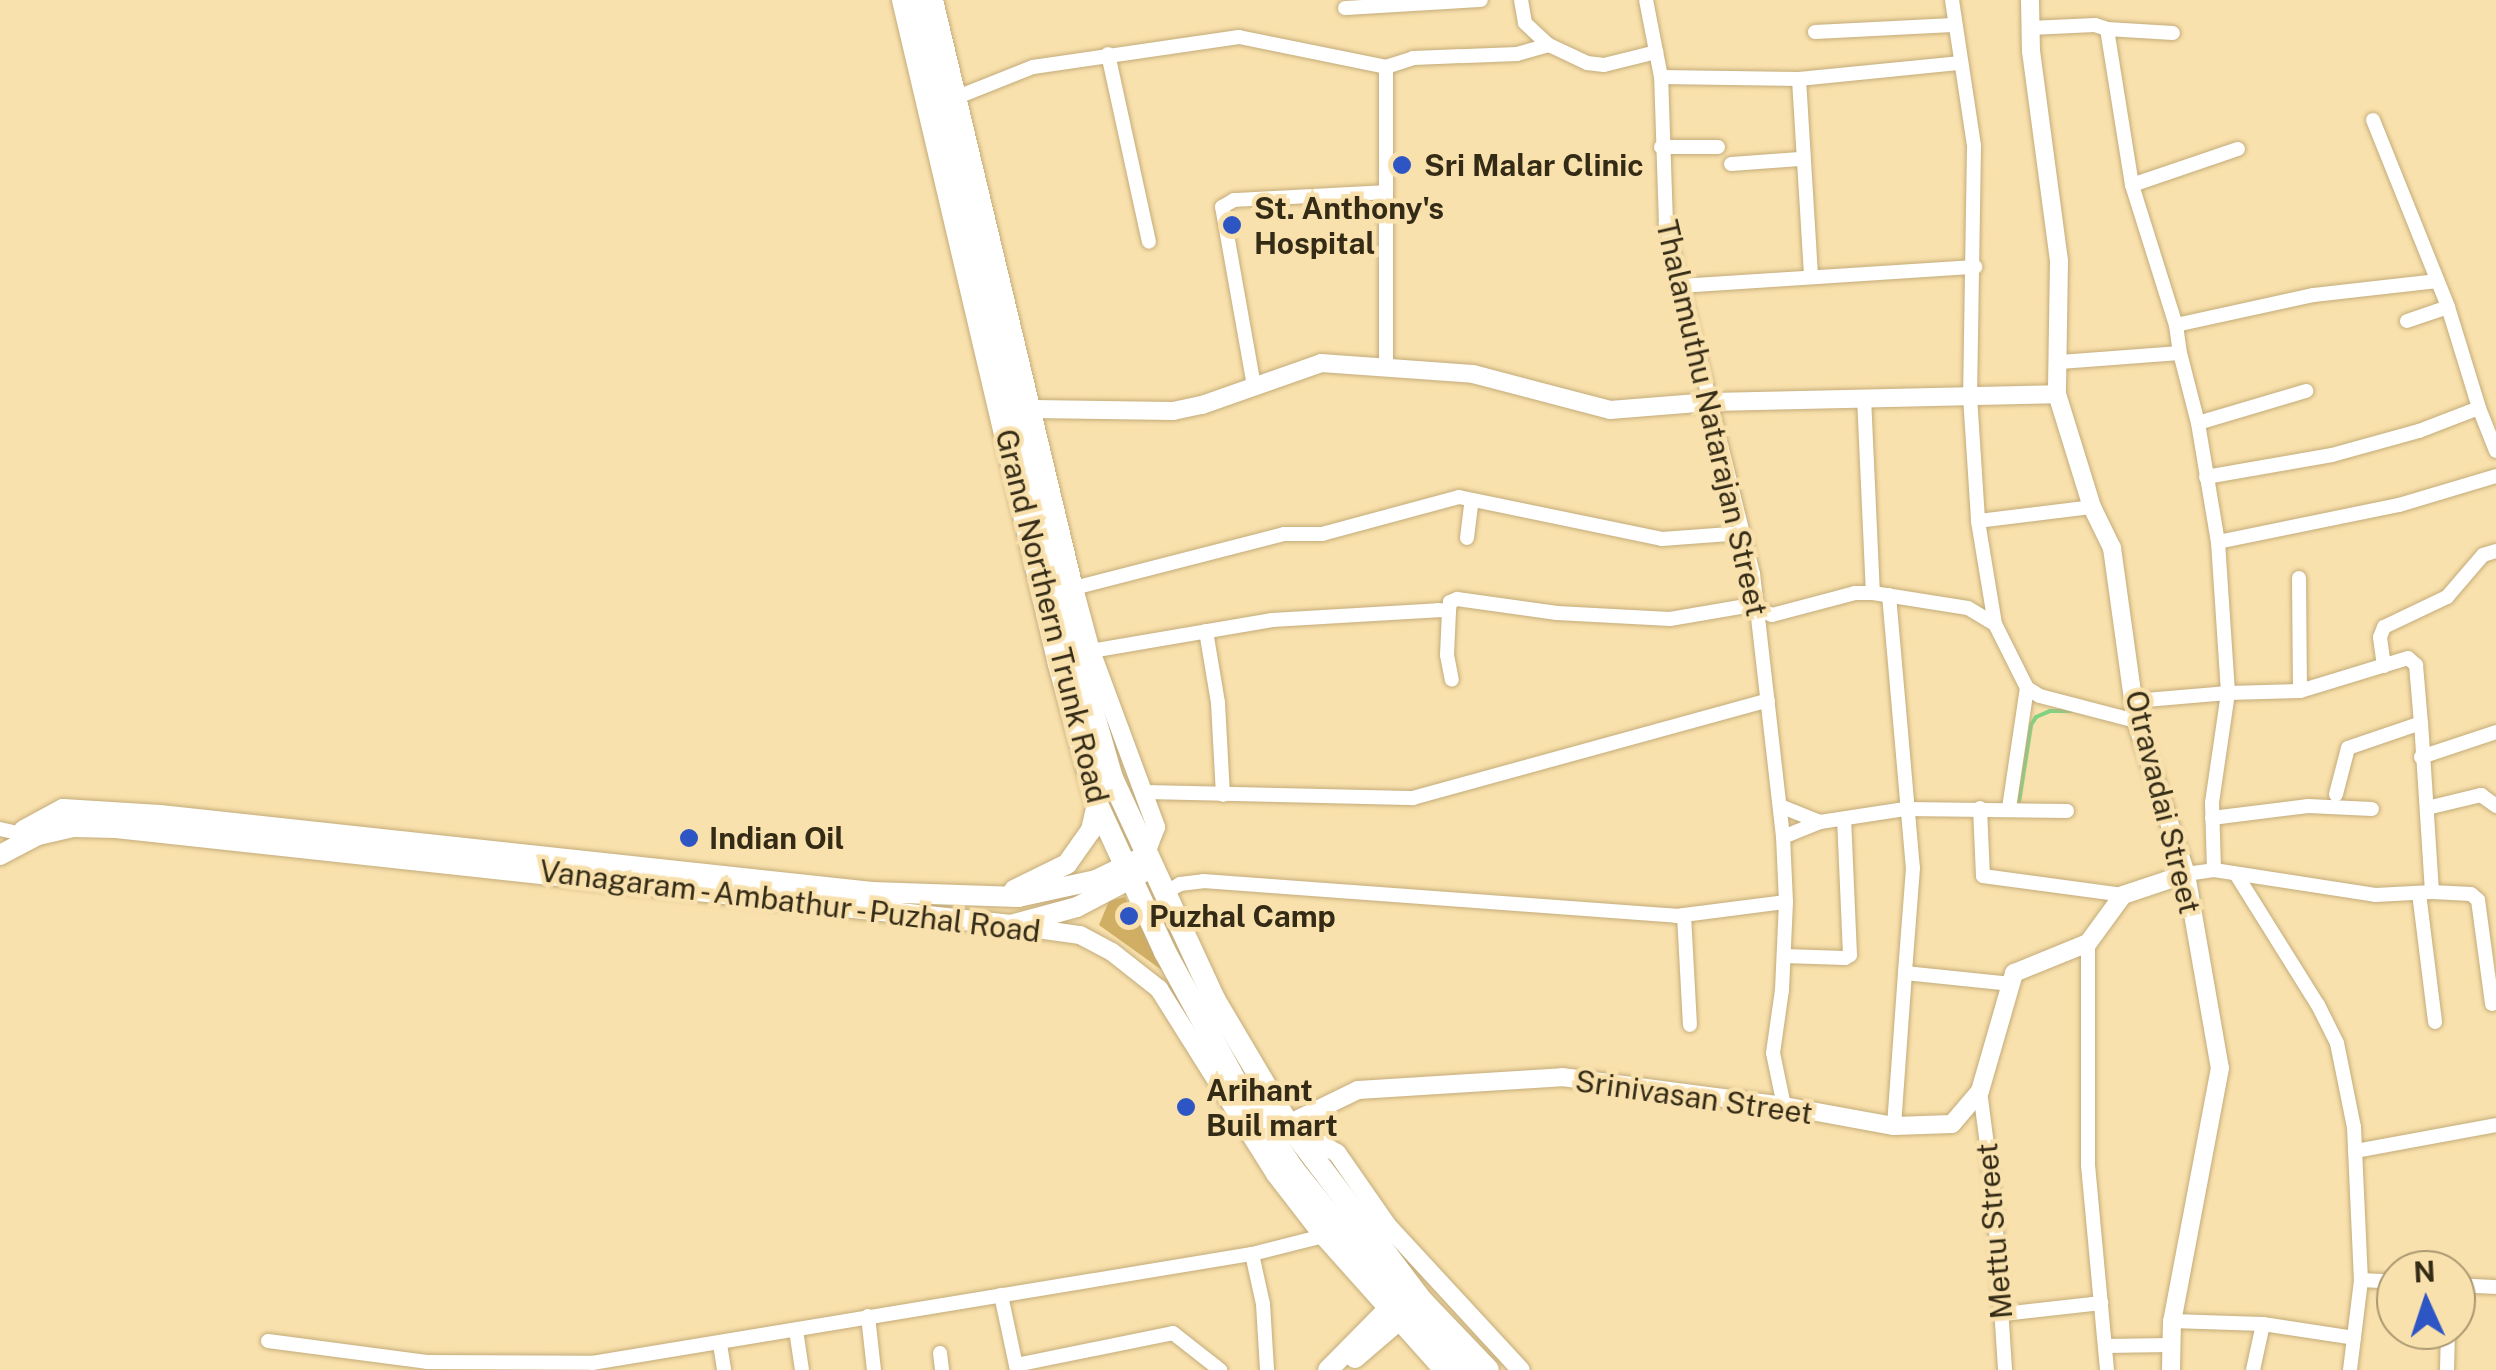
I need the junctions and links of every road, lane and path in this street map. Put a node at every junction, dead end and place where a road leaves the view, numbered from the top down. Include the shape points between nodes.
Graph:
1 (903, 0) edge
2 (921, 0) edge
3 (934, 0) edge
4 (1481, 0) edge
5 (1521, 0) edge
6 (1646, 0) edge
7 (1952, 0) edge
8 (2030, 0) edge
9 (1345, 8) dead end
10 (1953, 25) junction
11 (2030, 28) junction
12 (2107, 29) junction
13 (1815, 32) dead end
14 (2173, 33) dead end
15 (1550, 45) junction
16 (1656, 52) junction
17 (1108, 54) junction
18 (1958, 63) junction
19 (1386, 67) junction
20 (1660, 77) junction
21 (1800, 79) junction
22 (960, 96) junction
23 (2373, 120) dead end
24 (1661, 147) junction
25 (1718, 147) dead end
26 (2238, 149) dead end
27 (1800, 159) junction
28 (1732, 164) dead end
29 (2132, 185) junction
30 (1386, 192) junction
31 (1149, 242) dead end
32 (1975, 267) junction
33 (1810, 277) junction
34 (2437, 281) junction
35 (1679, 286) junction
36 (2448, 307) junction
37 (2408, 321) dead end
38 (2176, 326) junction
39 (2180, 353) junction
40 (2060, 362) junction
41 (1386, 366) junction
42 (1254, 386) junction
43 (2306, 392) dead end
44 (2057, 394) junction
45 (1970, 396) junction
46 (1864, 397) junction
47 (1710, 402) junction
48 (2479, 408) junction
49 (1033, 409) junction
50 (2198, 424) junction
51 (2496, 451) edge
52 (2496, 476) edge
53 (2206, 477) junction
54 (1472, 500) junction
55 (2092, 507) junction
56 (1978, 521) junction
57 (1743, 534) junction
58 (1468, 538) dead end
59 (2218, 542) junction
60 (2496, 551) edge
61 (2299, 578) dead end
62 (1074, 588) junction
63 (1873, 594) junction
64 (1889, 595) junction
65 (1757, 608) junction
66 (1449, 611) junction
67 (1995, 624) junction
68 (1206, 631) junction
69 (1091, 651) junction
70 (2384, 666) junction
71 (1452, 680) dead end
72 (2027, 688) junction
73 (2300, 691) junction
74 (2228, 693) junction
75 (1768, 700) junction
76 (2134, 701) junction
77 (2136, 721) junction
78 (2421, 724) junction
79 (2496, 732) edge
80 (2421, 757) junction
81 (1143, 792) junction
82 (2336, 794) dead end
83 (1223, 795) junction
84 (1097, 804) junction
85 (1780, 806) junction
86 (2496, 806) edge
87 (1980, 808) junction
88 (2010, 808) junction
89 (2427, 808) junction
90 (1906, 809) junction
91 (2372, 809) dead end
92 (2067, 811) dead end
93 (2212, 818) junction
94 (1844, 819) junction
95 (1820, 822) junction
96 (6, 835) edge
97 (1783, 837) junction
98 (0, 854) edge
99 (1148, 862) junction
100 (2214, 870) junction
101 (1126, 872) junction
102 (2186, 874) junction
103 (2236, 874) junction
104 (1164, 893) junction
105 (2426, 893) junction
106 (2123, 895) junction
107 (993, 896) junction
108 (1786, 902) junction
109 (1684, 915) junction
110 (1010, 925) junction
111 (2088, 943) junction
112 (1784, 956) junction
113 (1905, 973) junction
114 (2011, 984) junction
115 (2492, 1004) dead end
116 (2435, 1022) dead end
117 (1690, 1025) dead end
118 (1980, 1091) junction
119 (1784, 1106) junction
120 (1288, 1124) junction
121 (2496, 1125) edge
122 (1894, 1126) junction
123 (2356, 1151) junction
124 (1323, 1236) junction
125 (1252, 1254) junction
126 (2361, 1280) junction
127 (2376, 1281) edge
128 (1001, 1295) junction
129 (2101, 1303) junction
130 (1404, 1305) junction
131 (2002, 1314) junction
132 (868, 1316) junction
133 (2172, 1321) junction
134 (2264, 1324) junction
135 (796, 1330) junction
136 (2354, 1338) junction
137 (268, 1341) dead end
138 (720, 1344) junction
139 (2172, 1345) junction
140 (2106, 1346) junction
141 (940, 1353) dead end
142 (620, 1364) edge
143 (1017, 1367) edge
144 (724, 1370) edge
145 (802, 1370) edge
146 (874, 1370) edge
147 (942, 1370) edge
148 (1220, 1370) edge
149 (1268, 1370) edge
150 (1328, 1370) edge
151 (1340, 1370) edge
152 (1443, 1370) edge
153 (1466, 1370) edge
154 (1488, 1370) edge
155 (1521, 1370) edge
156 (2005, 1370) edge
157 (2107, 1370) edge
158 (2171, 1370) edge
159 (2253, 1370) edge
160 (2350, 1370) edge

1 - 84 highway, Grand Northern Trunk Road
2 - 99 highway, Grand Northern Trunk Road via 1084,689
3 - 22 street
4 - 9 street
5 - 15 street via 1525,23
6 - 16 street, Thalamuthu Natarajan Street
7 - 10 street
8 - 11 street, Otravadai Street
10 - 13 street
10 - 18 street
11 - 12 street
11 - 40 street, Otravadai Street via 2059,260
12 - 14 street
12 - 29 street
15 - 16 street via 1604,65
15 - 19 street via 1516,54 1413,58
16 - 20 street, Thalamuthu Natarajan Street
17 - 19 street via 1239,37
17 - 22 street via 1033,67
17 - 31 street
18 - 21 street
18 - 32 street via 1974,146
19 - 30 street
20 - 21 street
20 - 24 street, Thalamuthu Natarajan Street
21 - 27 street
22 - 49 street
23 - 34 street
24 - 25 street
24 - 35 street, Thalamuthu Natarajan Street
26 - 29 street
27 - 28 street
27 - 33 street
29 - 38 street
30 - 41 street
30 - 42 street via 1234,200 1222,207
32 - 33 street
32 - 45 street
33 - 35 street
34 - 36 street
34 - 38 street via 2314,295
35 - 47 street, Thalamuthu Natarajan Street
36 - 37 street
36 - 48 street
38 - 39 street
39 - 40 street
39 - 50 street
40 - 44 street, Otravadai Street
41 - 42 street via 1320,363
41 - 47 street via 1472,374 1610,410
42 - 49 street via 1172,411
43 - 50 street
44 - 45 street
44 - 55 street, Otravadai Street
45 - 46 street
45 - 56 street
46 - 47 street
46 - 63 street
47 - 57 street, Thalamuthu Natarajan Street
48 - 51 street
48 - 53 street via 2332,455
49 - 62 street
50 - 53 street
52 - 59 street via 2399,505
53 - 59 street
54 - 57 street via 1662,539
54 - 58 street
54 - 62 street via 1444,499 1322,534 1284,534
55 - 56 street
55 - 76 street, Otravadai Street via 2112,548
56 - 67 street
57 - 65 street, Thalamuthu Natarajan Street
59 - 74 street
60 - 70 street via 2483,555 2448,597 2384,627
61 - 73 street
62 - 69 street
63 - 64 street
63 - 65 street via 1772,614
64 - 67 street via 1968,608
64 - 90 street
65 - 66 street via 1670,618 1557,613 1457,598
65 - 75 street, Thalamuthu Natarajan Street
66 - 68 street via 1348,614
66 - 71 street
67 - 72 street
68 - 69 street
68 - 83 street
69 - 81 street
70 - 73 street
70 - 78 street via 2413,660
72 - 77 street
72 - 88 street
73 - 74 street
74 - 76 street
74 - 93 street
75 - 83 street via 1413,798
75 - 85 street, Thalamuthu Natarajan Street
76 - 77 street, Otravadai Street
77 - 102 street, Otravadai Street
78 - 80 street
78 - 82 street via 2348,748
79 - 80 street
80 - 89 street
81 - 83 street
81 - 99 street via 1156,827
84 - 101 highway, Grand Northern Trunk Road
84 - 107 main road via 1091,830 1067,864
85 - 95 street
85 - 97 street, Thalamuthu Natarajan Street
86 - 89 street via 2480,796
87 - 88 street
87 - 90 street
87 - 106 street via 1983,876
88 - 92 street
89 - 105 street
90 - 94 street
90 - 113 street via 1913,868
91 - 93 street via 2308,806
93 - 100 street
94 - 95 street
94 - 112 street via 1850,954
95 - 97 street
96 - 107 main road via 63,810 160,815 872,892
97 - 108 street, Thalamuthu Natarajan Street
98 - 110 main road, Vanagaram - Ambathur - Puzhal Road via 73,827 116,828
99 - 101 main road
99 - 104 highway, Grand Northern Trunk Road
100 - 102 street
100 - 103 street
101 - 107 main road via 1050,892
101 - 110 main road via 1076,907
101 - 130 highway, Grand Northern Trunk Road via 1245,1096 1293,1169
102 - 106 street
102 - 133 street, Otravadai Street via 2220,1068
103 - 105 street via 2376,895
103 - 123 street via 2337,1043
104 - 109 street via 1202,881
104 - 120 highway, Grand Northern Trunk Road via 1214,1000
105 - 115 street via 2471,894 2478,900
105 - 116 street
106 - 111 street
108 - 109 street
108 - 112 street, Thalamuthu Natarajan Street
109 - 117 street
110 - 124 street, Vanagaram - Ambathur - Puzhal Road via 1080,935 1159,989 1274,1174
111 - 114 street via 2025,965
111 - 129 street via 2088,1166
112 - 119 street, Thalamuthu Natarajan Street via 1773,1053
113 - 114 street
113 - 122 street
114 - 118 street
118 - 122 street, Srinivasan Street via 1952,1124
118 - 131 street, Mettu Street
119 - 120 street, Srinivasan Street via 1562,1077 1358,1090
119 - 122 street, Srinivasan Street
120 - 130 highway, Grand Northern Trunk Road
120 - 155 street via 1337,1154 1387,1226
121 - 123 street
123 - 126 street
124 - 125 street
124 - 130 street, Vanagaram - Ambathur - Puzhal Road
125 - 128 street
125 - 149 street
126 - 127 street
126 - 136 street
128 - 132 street
128 - 143 street
129 - 131 street
129 - 140 street
130 - 150 main road
130 - 151 main road
130 - 152 street, Vanagaram - Ambathur - Puzhal Road
130 - 153 highway, Grand Northern Trunk Road
130 - 154 highway, Grand Northern Trunk Road
131 - 156 street, Mettu Street
132 - 135 street
132 - 146 street
133 - 134 street
133 - 139 street, Otravadai Street
134 - 136 street
134 - 159 street
135 - 138 street
135 - 145 street
136 - 160 street
137 - 142 street via 427,1362
138 - 142 street
138 - 144 street
139 - 140 street
139 - 158 street, Otravadai Street
140 - 157 street
141 - 147 street
143 - 148 street via 1172,1332

